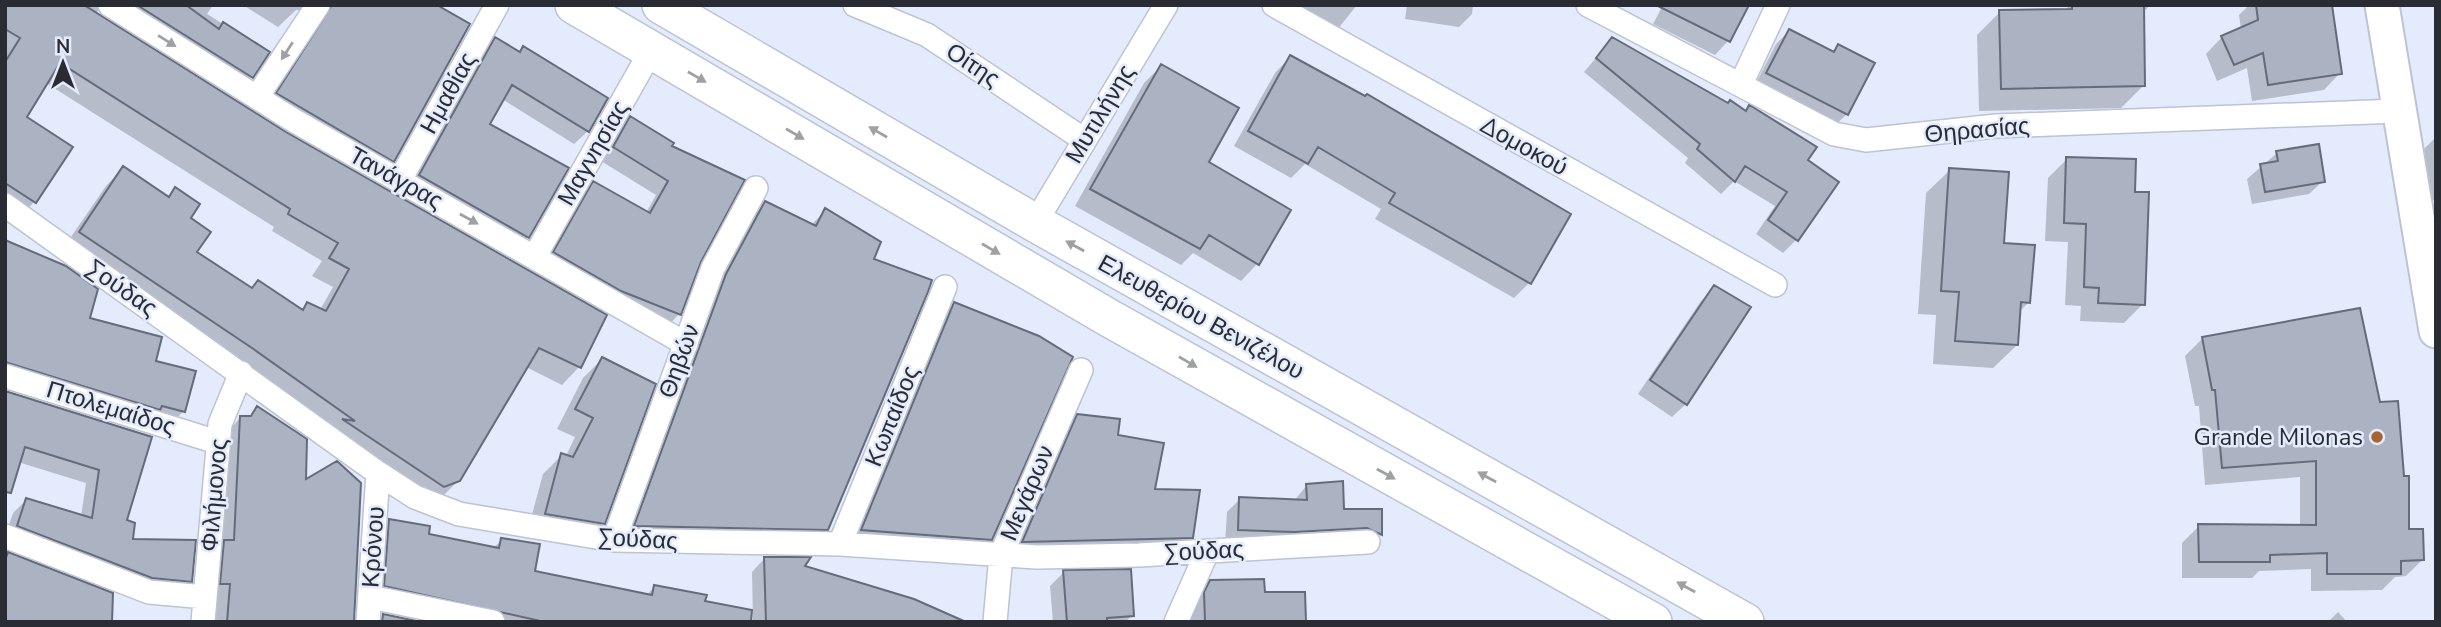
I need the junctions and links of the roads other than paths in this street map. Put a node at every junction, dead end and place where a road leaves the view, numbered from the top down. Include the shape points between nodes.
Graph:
1 (318, 5) edge
2 (496, 5) edge
3 (575, 5) edge
4 (662, 5) edge
5 (855, 5) edge
6 (1166, 5) edge
7 (1274, 5) edge
8 (1588, 5) edge
9 (1778, 5) edge
10 (2382, 5) edge
11 (116, 7) edge
12 (878, 11) edge
13 (651, 51) junction
14 (1741, 84) junction
15 (257, 97) junction
16 (2398, 111) junction
17 (1083, 139) junction
18 (400, 180) junction
19 (755, 188) dead end
20 (5, 205) edge
21 (1035, 223) junction
22 (535, 256) junction
23 (1775, 285) dead end
24 (945, 287) dead end
25 (2436, 331) edge
26 (686, 344) junction
27 (1081, 370) dead end
28 (241, 373) junction
29 (5, 376) edge
30 (217, 442) junction
31 (378, 473) junction
32 (5, 536) edge
33 (614, 540) junction
34 (1368, 542) dead end
35 (840, 544) junction
36 (1207, 552) junction
37 (1001, 555) junction
38 (205, 597) junction
39 (370, 597) junction
40 (999, 620) edge
41 (203, 622) edge
42 (369, 622) edge
43 (493, 622) edge
44 (1176, 622) edge
45 (1653, 622) edge
46 (1745, 622) edge

1 -> 15 street
2 - 18 street, Ημαθίας
3 - 13 main road, Ελευθερίου Βενιζέλου
21 -> 4 main road, Ελευθερίου Βενιζέλου
5 - 12 street, Οίτης
6 - 17 street, Μυτιλήνης
7 - 23 street, Δομοκού
8 - 14 street, Θηρασίας
9 - 14 street
10 - 16 main road
11 -> 15 street, Τανάγρας
12 - 17 street, Οίτης via 927,35
13 - 22 street, Μαγνησίας
13 -> 45 main road, Ελευθερίου Βενιζέλου via 1109,318
14 - 16 street, Θηρασίας via 1834,134 1867,140 1996,126
15 - 18 street, Τανάγρας
16 - 25 main road
17 - 21 street, Μυτιλήνης
18 -> 22 street, Τανάγρας
19 - 26 street, Θηβών via 713,268
20 - 28 street, Σούδας
46 -> 21 main road, Ελευθερίου Βενιζέλου
22 - 26 street, Τανάγρας
24 - 35 street, Κωπαίδος
26 - 33 street, Θηβών
27 - 37 street, Μεγάρων
28 - 30 street, Φιλήμονος via 223,412
28 - 31 street, Σούδας
29 - 30 street, Πτολεμαίδος
30 - 38 street, Φιλήμονος
31 - 33 street, Σούδας via 415,497 459,514
31 - 39 street, Κρόνου
32 - 38 street via 149,592
33 - 35 street, Σούδας
34 - 36 street, Σούδας
35 - 37 street, Σούδας
36 - 37 street, Σούδας
36 - 44 street
37 - 40 street, Μεγάρων
38 - 41 street, Φιλήμονος
39 - 42 street, Κρόνου
39 - 43 street

